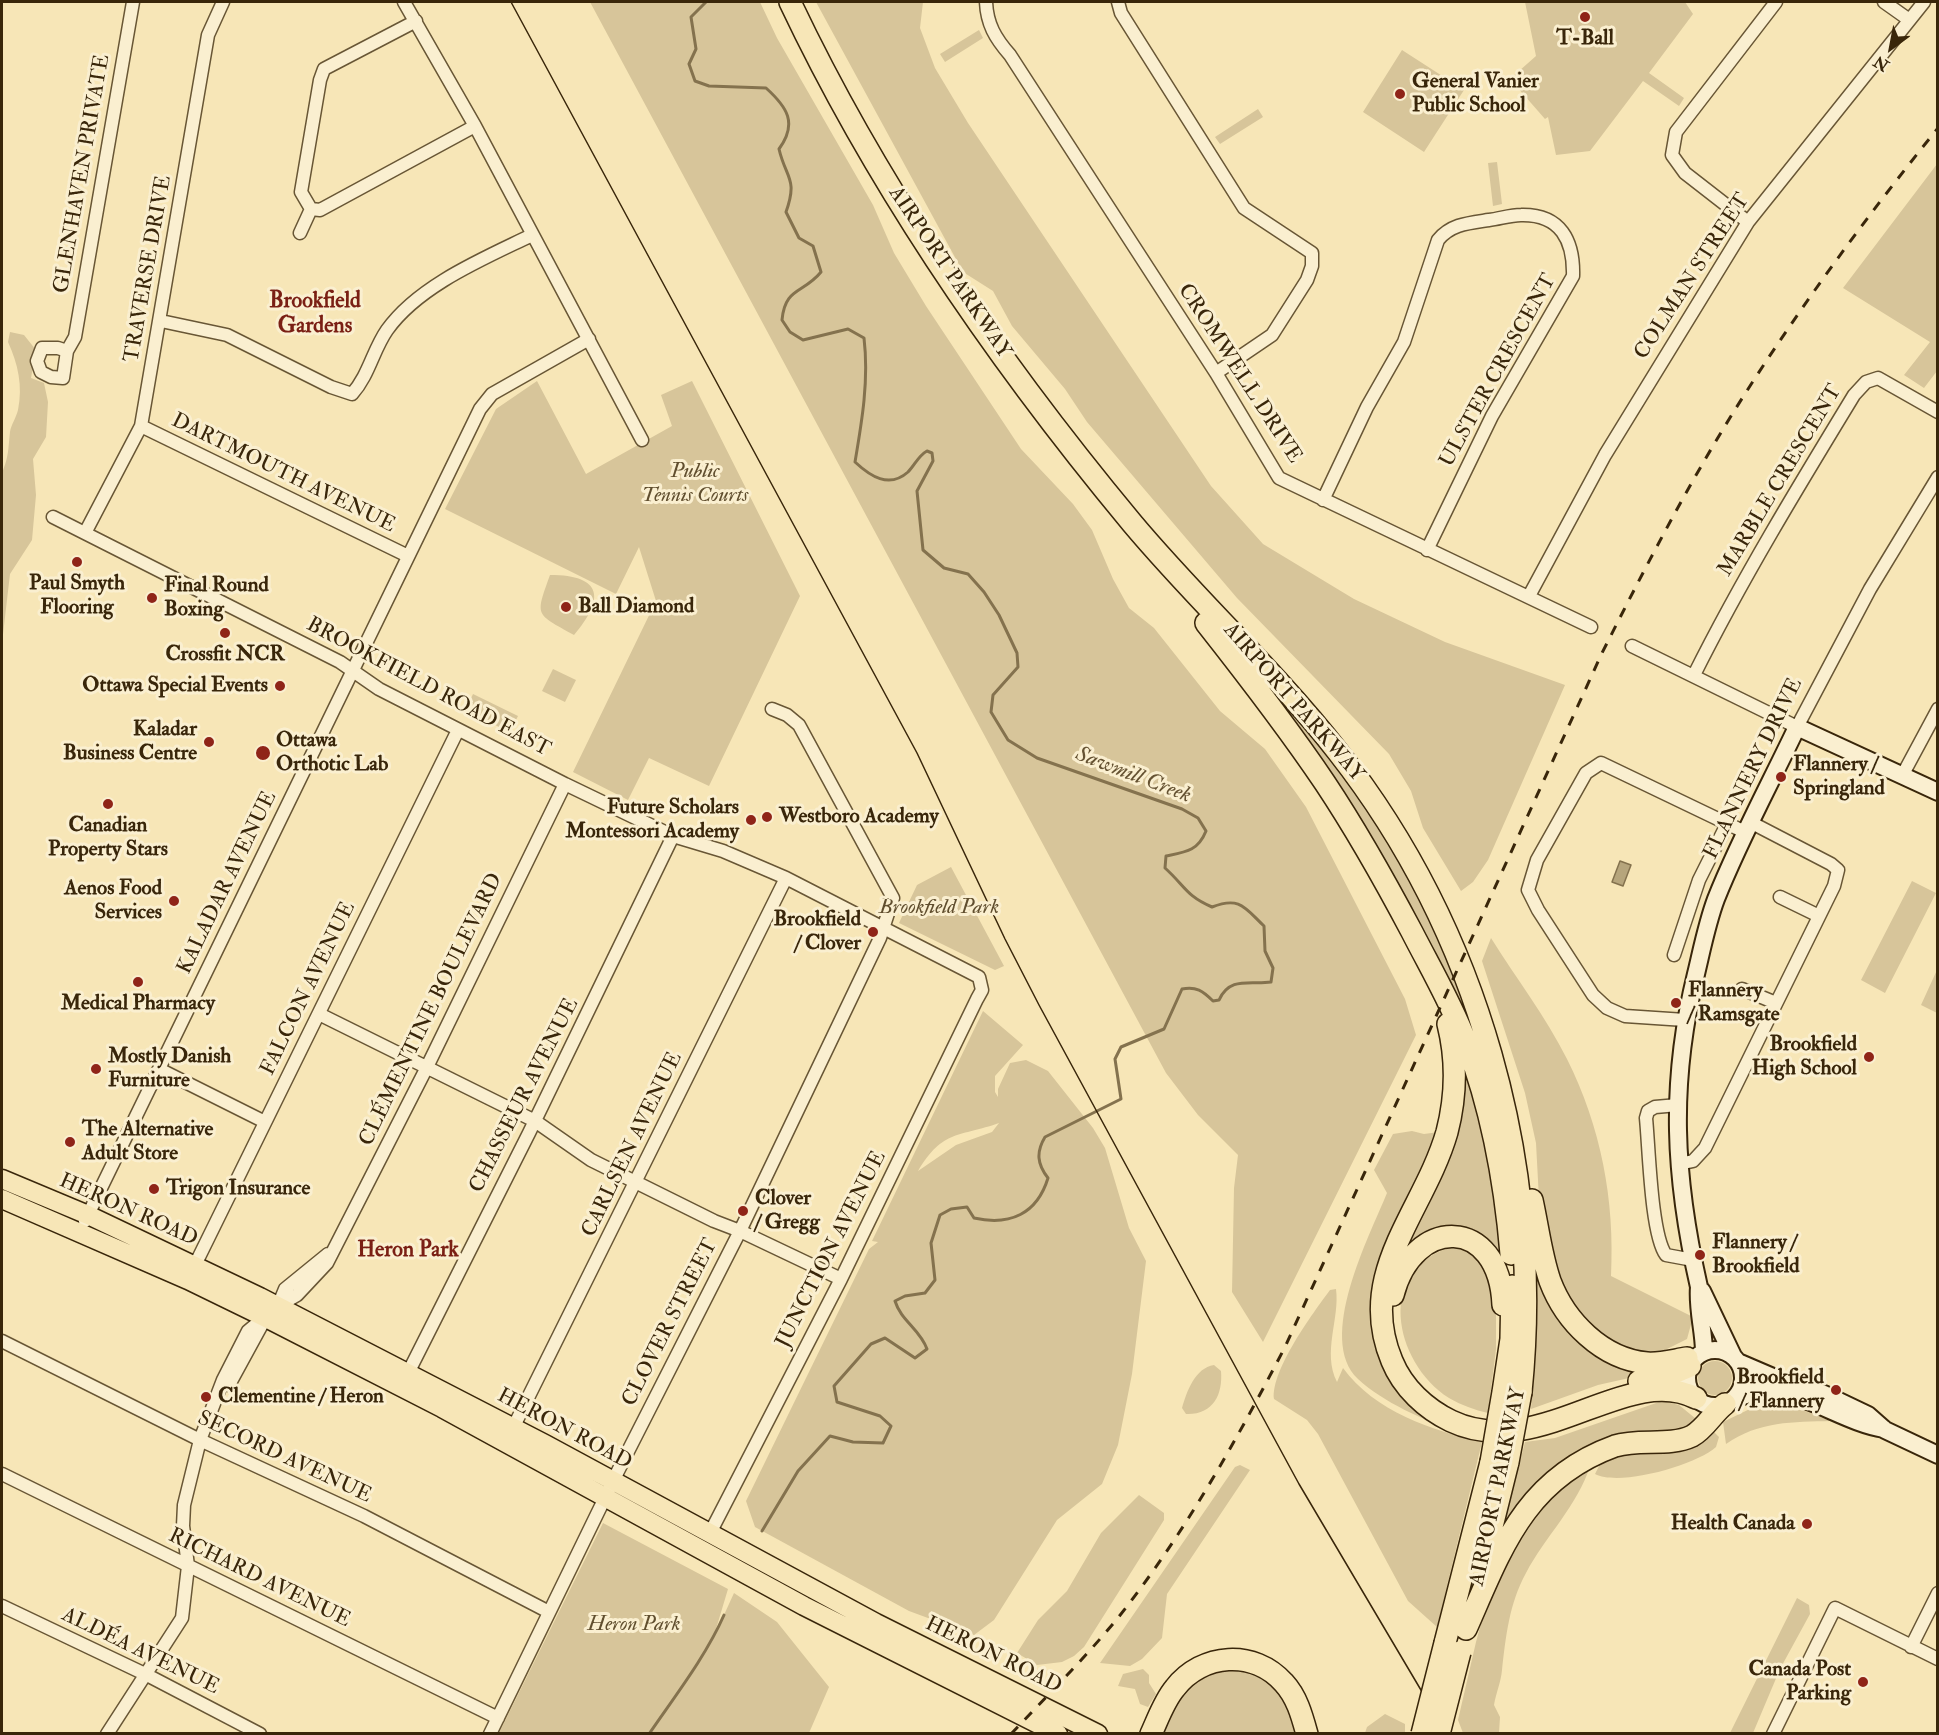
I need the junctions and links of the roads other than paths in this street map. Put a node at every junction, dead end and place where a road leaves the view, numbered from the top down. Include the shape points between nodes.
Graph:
1 (133, 2) edge
2 (223, 2) edge
3 (404, 2) edge
4 (790, 2) edge
5 (986, 2) edge
6 (1118, 2) edge
7 (1776, 2) edge
8 (1884, 2) edge
9 (1924, 2) edge
10 (1908, 19) junction
11 (416, 21) junction
12 (475, 126) junction
13 (311, 209) junction
14 (1748, 222) junction
15 (300, 233) dead end
16 (532, 235) junction
17 (161, 321) junction
18 (589, 339) junction
19 (68, 351) dead end
20 (1216, 373) junction
21 (1938, 412) edge
22 (141, 426) junction
23 (642, 440) dead end
24 (1938, 477) edge
25 (1323, 500) junction
26 (53, 517) dead end
27 (1136, 527) junction
28 (85, 533) junction
29 (1427, 550) junction
30 (408, 556) junction
31 (1529, 596) junction
32 (1590, 627) dead end
33 (1632, 646) dead end
34 (354, 671) junction
35 (1694, 675) junction
36 (772, 709) dead end
37 (1938, 709) edge
38 (1797, 727) junction
39 (458, 730) junction
40 (1902, 776) junction
41 (565, 784) junction
42 (1938, 792) edge
43 (1727, 824) junction
44 (1749, 828) junction
45 (673, 836) junction
46 (786, 879) junction
47 (1780, 897) dead end
48 (1819, 916) junction
49 (884, 930) junction
50 (1674, 955) dead end
51 (1428, 964) junction
52 (981, 980) joint
53 (1742, 989) dead end
54 (1776, 1004) junction
55 (319, 1014) junction
56 (1685, 1020) junction
57 (1487, 1038) junction
58 (159, 1069) junction
59 (426, 1069) junction
60 (1678, 1105) junction
61 (536, 1121) junction
62 (265, 1122) junction
63 (1679, 1164) junction
64 (2, 1179) edge
65 (637, 1183) junction
66 (2, 1199) edge
67 (88, 1215) junction
68 (740, 1231) junction
69 (79, 1233) junction
70 (1693, 1260) junction
71 (195, 1265) junction
72 (841, 1280) junction
73 (1700, 1287) junction
74 (272, 1312) junction
75 (2, 1341) edge
76 (1697, 1358) junction
77 (1736, 1359) junction
78 (408, 1373) junction
79 (1512, 1392) junction
80 (1696, 1398) junction
81 (1728, 1402) junction
82 (513, 1428) junction
83 (1885, 1430) junction
84 (200, 1440) junction
85 (1938, 1455) edge
86 (1500, 1462) junction
87 (2, 1474) edge
88 (608, 1489) junction
89 (709, 1535) junction
90 (188, 1566) junction
91 (1938, 1593) edge
92 (2, 1606) edge
93 (549, 1612) junction
94 (1466, 1629) junction
95 (1911, 1647) junction
96 (1453, 1648) junction
97 (1938, 1659) edge
98 (147, 1674) junction
99 (974, 1692) junction
100 (498, 1718) junction
101 (1066, 1730) edge
102 (107, 1734) edge
103 (260, 1734) edge
104 (490, 1734) edge
105 (1028, 1734) edge
106 (1098, 1734) edge
107 (1151, 1734) edge
108 (1307, 1734) edge
109 (1422, 1734) edge
110 (1439, 1734) edge
111 (1773, 1734) edge

1 - 19 street, GLENHAVEN PRIVATE via 75,337
2 - 17 street, TRAVERSE DRIVE via 208,34
3 - 11 street
4 - 27 highway, AIRPORT PARKWAY via 860,134 925,239 1029,391
5 - 20 street, CROMWELL DRIVE via 986,17 995,38 1010,55
6 - 20 street via 1121,13 1244,208 1312,253 1307,280 1272,335
7 - 14 street via 1676,132 1672,154 1685,173
8 - 10 street
9 - 10 street, COLMAN STREET
10 - 14 street, COLMAN STREET
11 - 12 street
11 - 13 street via 324,69 301,192
12 - 13 street via 328,206
12 - 16 street
13 - 15 street
14 - 31 street, COLMAN STREET via 1605,454
16 - 17 street via 418,297 387,330 363,381 352,394 227,335
16 - 18 street
17 - 22 street, TRAVERSE DRIVE
18 - 23 street
18 - 30 street, KALADAR AVENUE via 492,394 480,409
20 - 25 street, CROMWELL DRIVE via 1279,478
21 - 35 street, MARBLE CRESCENT via 1878,378 1860,388 1783,512
22 - 28 street, TRAVERSE DRIVE
22 - 30 street, DARTMOUTH AVENUE
24 - 38 street, FLANNERY DRIVE via 1870,589
25 - 29 street, CROMWELL DRIVE
25 - 29 street, ULSTER CRESCENT via 1367,406 1404,342 1438,240 1460,225 1521,214 1543,218 1564,233 1574,253 1573,276 1492,416
26 - 28 street, BROOKFIELD ROAD EAST
27 - 51 highway, AIRPORT PARKWAY via 1326,784 1373,859
27 - 57 highway, AIRPORT PARKWAY via 1300,707 1367,790 1408,854 1437,910
28 - 34 street, BROOKFIELD ROAD EAST
29 - 31 street, CROMWELL DRIVE
30 - 34 street, KALADAR AVENUE
31 - 32 street, CROMWELL DRIVE
33 - 35 street
34 - 39 street, BROOKFIELD ROAD EAST via 379,689
34 - 58 street, KALADAR AVENUE
35 - 38 street
36 - 49 street, CLOVER STREET via 800,725 893,898
37 - 40 street
38 - 40 street
38 - 44 street, FLANNERY DRIVE
39 - 41 street, BROOKFIELD ROAD EAST
39 - 55 street, FALCON AVENUE
40 - 42 street
41 - 45 street, BROOKFIELD ROAD EAST
41 - 59 street, CLÉMENTINE BOULEVARD
43 - 44 street
43 - 50 street, FLANNERY DRIVE via 1699,880
43 - 56 street via 1610,767 1595,765 1586,773 1537,860 1528,890 1593,995 1607,1008 1625,1016
44 - 48 street via 1838,870
44 - 56 street, FLANNERY DRIVE via 1716,900
45 - 46 street, BROOKFIELD ROAD EAST via 723,851
45 - 61 street, CHASSEUR AVENUE
46 - 49 street, BROOKFIELD ROAD EAST
46 - 65 street, CARLSEN AVENUE
47 - 48 street
48 - 54 street
49 - 52 street, BROOKFIELD ROAD EAST
49 - 68 street, CLOVER STREET
51 - 79 highway, AIRPORT PARKWAY via 1466,1043 1499,1162 1511,1273
51 - 80 highway via 1450,1033 1454,1094 1443,1144 1385,1280 1381,1327 1395,1368 1414,1395 1432,1410 1462,1426 1484,1431 1525,1431 1640,1394 1675,1390
52 - 72 street, JUNCTION AVENUE via 982,990
53 - 54 street
54 - 63 street via 1705,1148 1693,1161
55 - 59 street
55 - 62 street, FALCON AVENUE
56 - 60 street, FLANNERY DRIVE
57 - 76 highway via 1514,1118 1550,1279 1565,1310 1589,1337 1632,1360 1658,1363
57 - 79 highway, AIRPORT PARKWAY via 1506,1117 1522,1214 1526,1302
58 - 62 street
58 - 67 street, KALADAR AVENUE
59 - 61 street
59 - 74 street, CLÉMENTINE BOULEVARD via 332,1252 285,1289
60 - 63 street, FLANNERY DRIVE
60 - 70 street via 1648,1111 1652,1185 1659,1246 1666,1255
61 - 65 street via 591,1160
61 - 78 street, CHASSEUR AVENUE
62 - 71 street, FALCON AVENUE
63 - 70 street, FLANNERY DRIVE
64 - 67 main road, HERON ROAD
65 - 68 street
65 - 82 street, CARLSEN AVENUE
66 - 69 main road, HERON ROAD
67 - 69 street, KALADAR AVENUE
67 - 71 main road, HERON ROAD
68 - 72 street
68 - 88 street, CLOVER STREET
69 - 74 main road, HERON ROAD
70 - 73 street, FLANNERY DRIVE
71 - 74 main road, HERON ROAD
72 - 89 street, JUNCTION AVENUE
73 - 76 street, FLANNERY DRIVE via 1698,1299 1704,1329
73 - 77 street, FLANNERY DRIVE
74 - 78 main road, HERON ROAD
74 - 84 street, CLÉMENTINE BOULEVARD via 248,1331
74 - 88 main road, HERON ROAD via 401,1386
75 - 84 street, SECORD AVENUE
76 - 77 street via 1716,1350
76 - 79 highway via 1664,1377 1623,1385 1527,1419 1486,1420 1455,1410 1415,1377 1403,1356 1392,1318 1392,1298 1405,1266 1419,1250 1436,1240 1453,1237 1474,1243 1490,1254 1496,1265
76 - 80 street via 1688,1385
77 - 81 street via 1743,1383
77 - 83 street via 1787,1383 1824,1394 1868,1415
78 - 82 main road, HERON ROAD
79 - 86 highway, AIRPORT PARKWAY, bridge
80 - 81 street via 1709,1405
81 - 83 street via 1750,1392 1772,1392
81 - 94 highway via 1692,1436 1616,1446 1553,1484 1512,1529
82 - 88 main road, HERON ROAD
83 - 85 street
84 - 90 street, CLÉMENTINE BOULEVARD via 184,1505
84 - 93 street, SECORD AVENUE via 364,1516
86 - 94 highway, AIRPORT PARKWAY
86 - 96 highway, AIRPORT PARKWAY
87 - 90 street, RICHARD AVENUE
88 - 89 main road, HERON ROAD
88 - 93 street, CLOVER STREET
88 - 99 main road, HERON ROAD via 804,1606
89 - 101 main road, HERON ROAD
90 - 98 street, CLÉMENTINE BOULEVARD via 182,1618
90 - 100 street, RICHARD AVENUE
91 - 95 street
92 - 98 street, ALDÉA AVENUE
93 - 100 street, CLOVER STREET
94 - 96 highway, AIRPORT PARKWAY
95 - 97 street
95 - 111 street via 1835,1608
96 - 109 highway, AIRPORT PARKWAY, bridge
96 - 110 highway, AIRPORT PARKWAY, bridge
98 - 102 street, CLÉMENTINE BOULEVARD
98 - 103 street, ALDÉA AVENUE
99 - 101 main road, HERON ROAD
99 - 105 main road via 1015,1720
100 - 104 street, CLOVER STREET
101 - 106 main road, HERON ROAD
107 - 108 highway via 1168,1699 1189,1674 1227,1659 1250,1661 1271,1671 1285,1684 1297,1702

